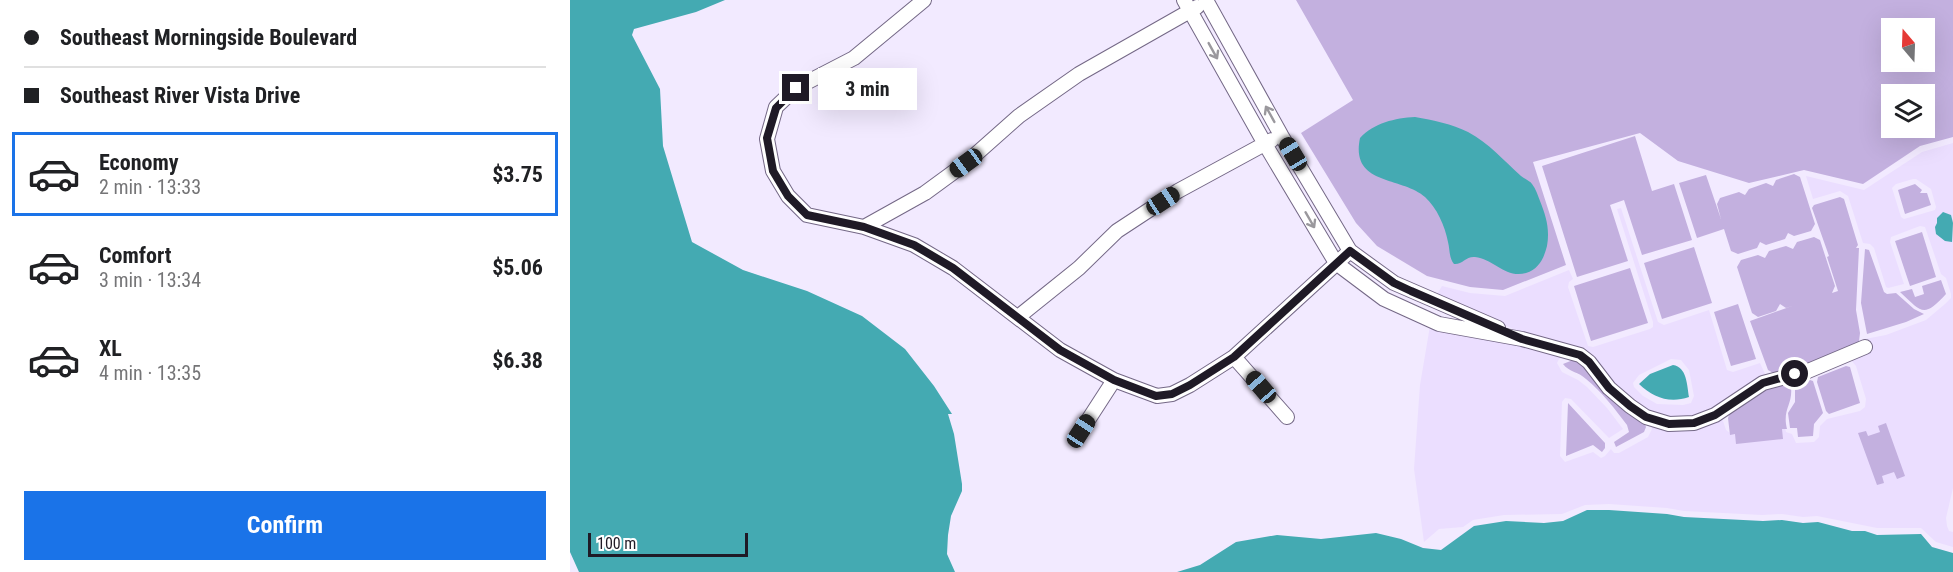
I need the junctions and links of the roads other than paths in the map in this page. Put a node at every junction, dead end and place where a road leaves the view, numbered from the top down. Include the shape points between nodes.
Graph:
1 (924, 0) edge
2 (1206, 1) edge
3 (1187, 5) edge
4 (1281, 135) junction
5 (1266, 144) junction
6 (864, 227) junction
7 (1350, 251) junction
8 (1336, 263) junction
9 (1018, 317) junction
10 (1522, 339) junction
11 (1865, 348) dead end
12 (1234, 357) junction
13 (1114, 380) junction
14 (1287, 417) dead end
15 (1081, 431) dead end

1 - 6 street via 854,58 796,88 776,108 767,138 773,171 788,196 807,215
2 - 3 street
4 -> 2 street
3 -> 5 street
3 - 6 street via 1019,116 925,193
4 - 5 street
4 - 7 street
5 -> 8 street
5 - 9 street via 1178,191 1117,231 1079,268
6 - 9 street via 914,245 944,262
7 - 8 street
7 - 10 street via 1394,283
8 - 10 street via 1384,299 1439,324
8 - 12 street
9 - 13 street via 1060,350
10 - 11 street via 1580,355 1630,406 1646,417 1669,424 1694,423 1715,415 1763,383 1808,371
12 - 13 street via 1172,394 1156,396
12 - 14 street
13 - 15 street

